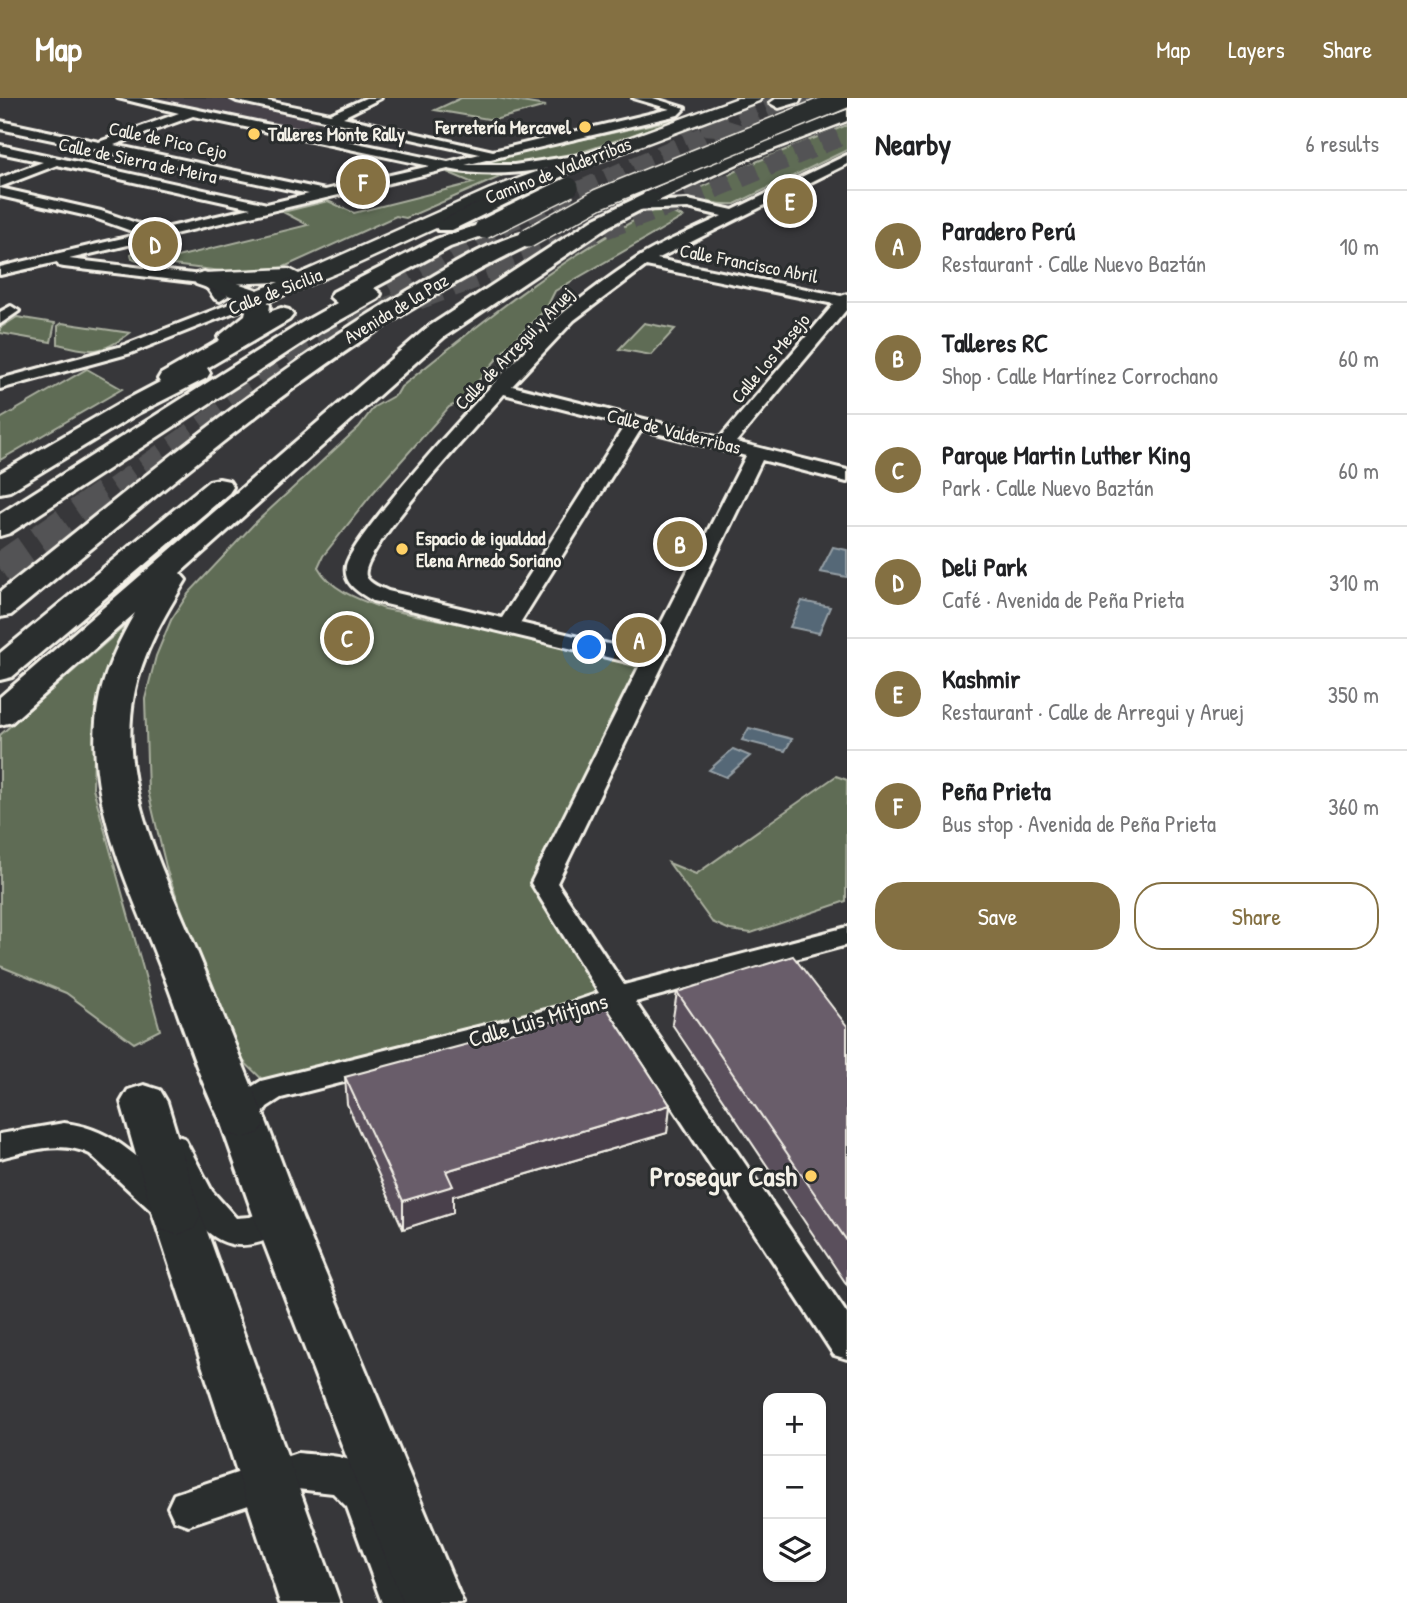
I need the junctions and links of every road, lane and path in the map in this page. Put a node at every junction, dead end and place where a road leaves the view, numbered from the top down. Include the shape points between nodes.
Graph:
1 (124, 98) edge
2 (237, 98) edge
3 (376, 98) edge
4 (639, 98) edge
5 (753, 98) edge
6 (793, 98) edge
7 (846, 98) edge
8 (192, 111) junction
9 (710, 113) junction
10 (847, 115) edge
11 (332, 118) junction
12 (0, 125) edge
13 (597, 130) junction
14 (100, 146) junction
15 (0, 149) edge
16 (486, 155) junction
17 (596, 155) junction
18 (847, 159) edge
19 (57, 162) junction
20 (443, 166) junction
21 (526, 169) junction
22 (558, 171) junction
23 (0, 183) edge
24 (677, 185) junction
25 (0, 192) edge
26 (328, 194) junction
27 (641, 202) junction
28 (688, 204) junction
29 (268, 208) junction
30 (735, 215) junction
31 (484, 229) junction
32 (156, 234) junction
33 (528, 237) junction
34 (136, 239) junction
35 (99, 248) junction
36 (367, 252) junction
37 (0, 259) edge
38 (643, 261) junction
39 (38, 262) junction
40 (0, 271) edge
41 (144, 271) junction
42 (204, 279) junction
43 (255, 299) junction
44 (846, 301) edge
45 (182, 327) junction
46 (436, 332) junction
47 (352, 376) junction
48 (0, 384) edge
49 (163, 388) junction
50 (500, 388) junction
51 (635, 422) junction
52 (725, 444) junction
53 (757, 452) junction
54 (847, 477) edge
55 (0, 485) edge
56 (229, 512) junction
57 (0, 527) edge
58 (361, 554) joint
59 (0, 608) edge
60 (507, 627) junction
61 (655, 662) junction
62 (0, 670) edge
63 (0, 715) edge
64 (847, 936) edge
65 (618, 997) junction
66 (144, 1102) joint
67 (243, 1121) junction
68 (0, 1146) edge
69 (177, 1215) junction
70 (278, 1217) junction
71 (847, 1344) edge
72 (269, 1478) junction
73 (188, 1507) dead end
74 (310, 1603) edge
75 (402, 1603) edge
76 (433, 1603) edge

1 - 8 street
2 - 11 street
3 - 11 street
4 - 13 street via 679,108
5 - 9 main road, Camino de Valderribas
6 - 31 main road, Avenida de la Paz, bridge via 561,190
7 - 33 main road, Avenida de la Paz, bridge via 611,193
8 - 14 street
8 - 20 street
9 - 13 street
9 - 17 main road, Camino de Valderribas
10 - 24 main road
11 - 16 street
12 - 14 street, Calle de Pico Cejo
13 - 16 street
14 - 19 street
14 - 26 street, Calle de Pico Cejo
15 - 19 street, Calle de Sierra de Meira
16 - 20 street
16 - 21 street via 481,162 487,166
17 - 21 street
17 - 22 main road, Camino de Valderribas
18 - 30 street, Calle de Arregui y Aruej
19 - 23 street
19 - 29 street, Calle de Sierra de Meira
20 - 21 street via 500,172
20 - 26 street
22 - 36 main road, Camino de Valderribas via 497,193
22 - 49 main road via 398,249
24 - 27 main road
24 - 28 street via 678,197
25 - 32 street via 96,214
26 - 29 street
27 - 28 street
27 - 46 main road
28 - 30 street
29 - 32 street
30 - 38 street, Calle de Arregui y Aruej
31 - 49 main road via 443,243
31 - 57 main road, Avenida de la Paz via 311,327
32 - 34 street
33 - 47 main road via 432,307
33 - 59 main road, Avenida de la Paz via 426,288 355,331 271,392
34 - 35 street
34 - 41 street via 116,255
35 - 39 street
35 - 41 street via 92,256 97,260
36 - 42 main road via 293,274
36 - 43 main road, Calle de Sicilia
37 - 39 street
38 - 44 street, Calle Francisco Abril
38 - 50 street, Calle de Arregui y Aruej via 568,317
39 - 40 street
39 - 41 street
41 - 42 street
42 - 43 main road
42 - 45 street, Calle de Sicilia via 219,291 218,306
43 - 45 street, Calle de Sicilia
43 - 49 main road via 259,309 250,323
44 - 52 street, Calle Los Mesejo
45 - 48 street, Calle de Sicilia via 125,350
46 - 47 main road
46 - 56 main road
47 - 62 main road
49 - 55 main road
50 - 51 street, Calle de Valderribas
50 - 58 street, Calle de Arregui y Aruej via 378,528
51 - 52 street, Calle de Valderribas
51 - 60 street
52 - 53 street, Calle de Valderribas
53 - 54 street, Calle de Valderribas
53 - 61 street
56 - 63 main road
56 - 67 main road via 174,575 136,635 114,716 115,778 156,902
58 - 60 street via 356,577 381,596
60 - 61 street
61 - 65 street via 544,883
64 - 65 street, Calle Luis Mitjans
65 - 67 street, Calle Luis Mitjans via 564,1016 272,1089 257,1099
65 - 71 street
66 - 69 main road
66 - 70 street via 160,1121 217,1224 242,1234 264,1228
67 - 70 main road
68 - 69 street via 54,1134 92,1140
69 - 72 main road
70 - 76 main road
72 - 73 street
72 - 74 main road
72 - 75 street via 297,1471 343,1476 363,1496

